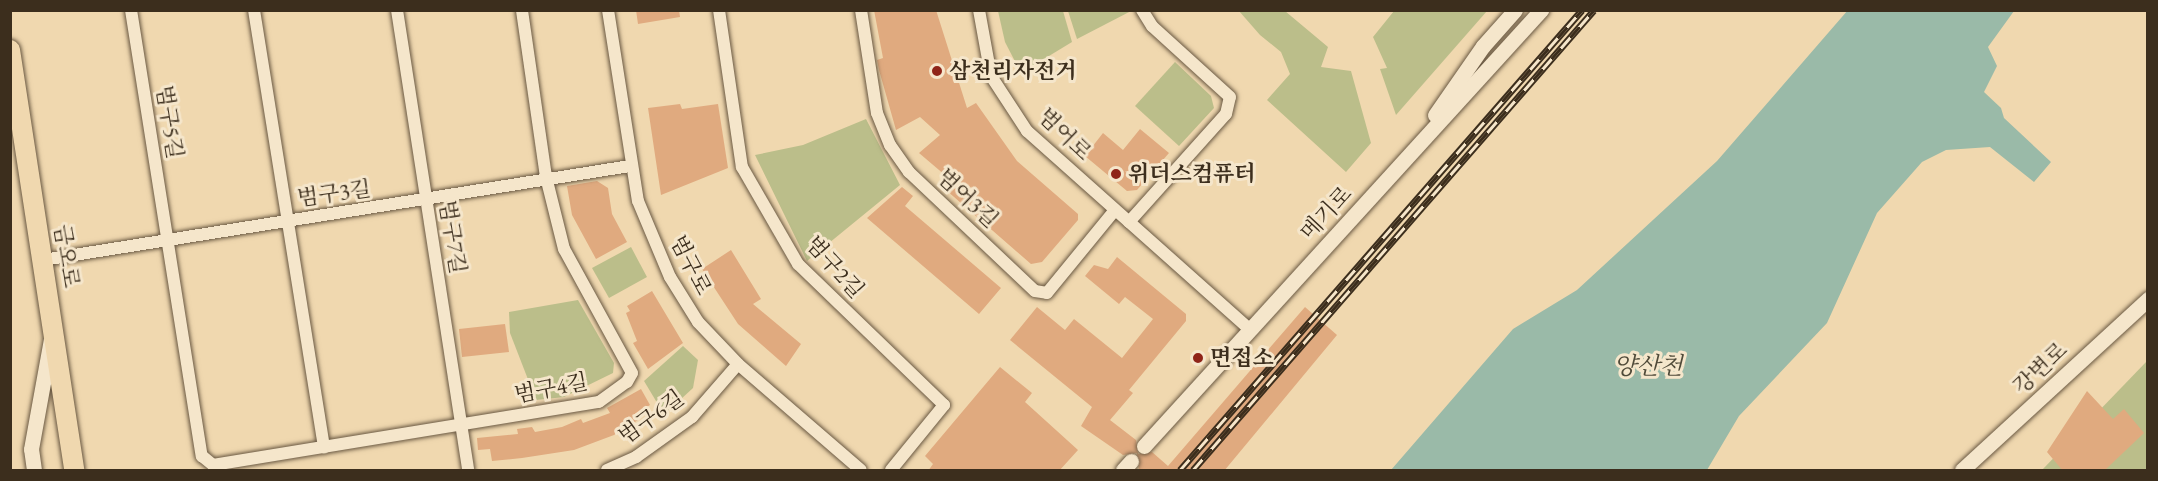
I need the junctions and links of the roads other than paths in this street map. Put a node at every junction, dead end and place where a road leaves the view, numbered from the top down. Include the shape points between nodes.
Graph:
1 (131, 10) edge
2 (254, 10) edge
3 (397, 10) edge
4 (522, 10) edge
5 (608, 10) edge
6 (719, 10) edge
7 (861, 10) edge
8 (979, 10) edge
9 (1142, 10) edge
10 (1515, 10) edge
11 (1541, 10) edge
12 (10, 50) edge
13 (630, 166) junction
14 (1399, 167) junction
15 (546, 177) junction
16 (426, 201) junction
17 (1116, 210) junction
18 (286, 220) junction
19 (1129, 222) junction
20 (168, 240) junction
21 (43, 260) junction
22 (2148, 298) edge
23 (53, 327) junction
24 (1249, 329) junction
25 (738, 364) junction
26 (461, 426) junction
27 (1144, 446) dead end
28 (324, 447) junction
29 (34, 471) edge
30 (74, 471) edge
31 (468, 471) edge
32 (607, 471) edge
33 (861, 471) edge
34 (891, 471) edge
35 (1962, 471) edge

1 - 20 street, 범구5길
2 - 18 street
3 - 16 street, 범구7길
4 - 15 street
5 - 13 street, 범구로
6 - 34 street, 범구2길 via 742,166 775,225 798,264 944,405
7 - 17 street, 범어3길 via 877,113 890,145 909,172 1035,291 1047,293
8 - 17 street, 범어로 via 991,76 1028,131
9 - 19 street via 1152,26 1230,97 1226,114
10 - 14 street via 1483,46
11 - 14 street, 메기로
12 - 21 main road, 금오로
13 - 15 street, 범구3길
13 - 25 street, 범구로 via 638,201 670,277 698,322
14 - 24 street, 메기로
15 - 16 street, 범구3길
15 - 26 street, 범구4길 via 564,249 632,373 627,382 599,402
16 - 18 street, 범구3길
16 - 26 street, 범구7길
17 - 19 street, 범어로
18 - 20 street, 범구3길
18 - 28 street
19 - 24 street, 범어로
20 - 21 street, 범구3길
20 - 28 street, 범구4길 via 202,456 213,465
21 - 23 main road, 금오로
22 - 35 street, 강변로
23 - 29 street via 31,449
23 - 30 main road, 금오로
24 - 27 street, 메기로
25 - 32 street, 범구6길 via 692,417 636,457
25 - 33 street, 범구로
26 - 28 street, 범구4길
26 - 31 street, 범구7길

